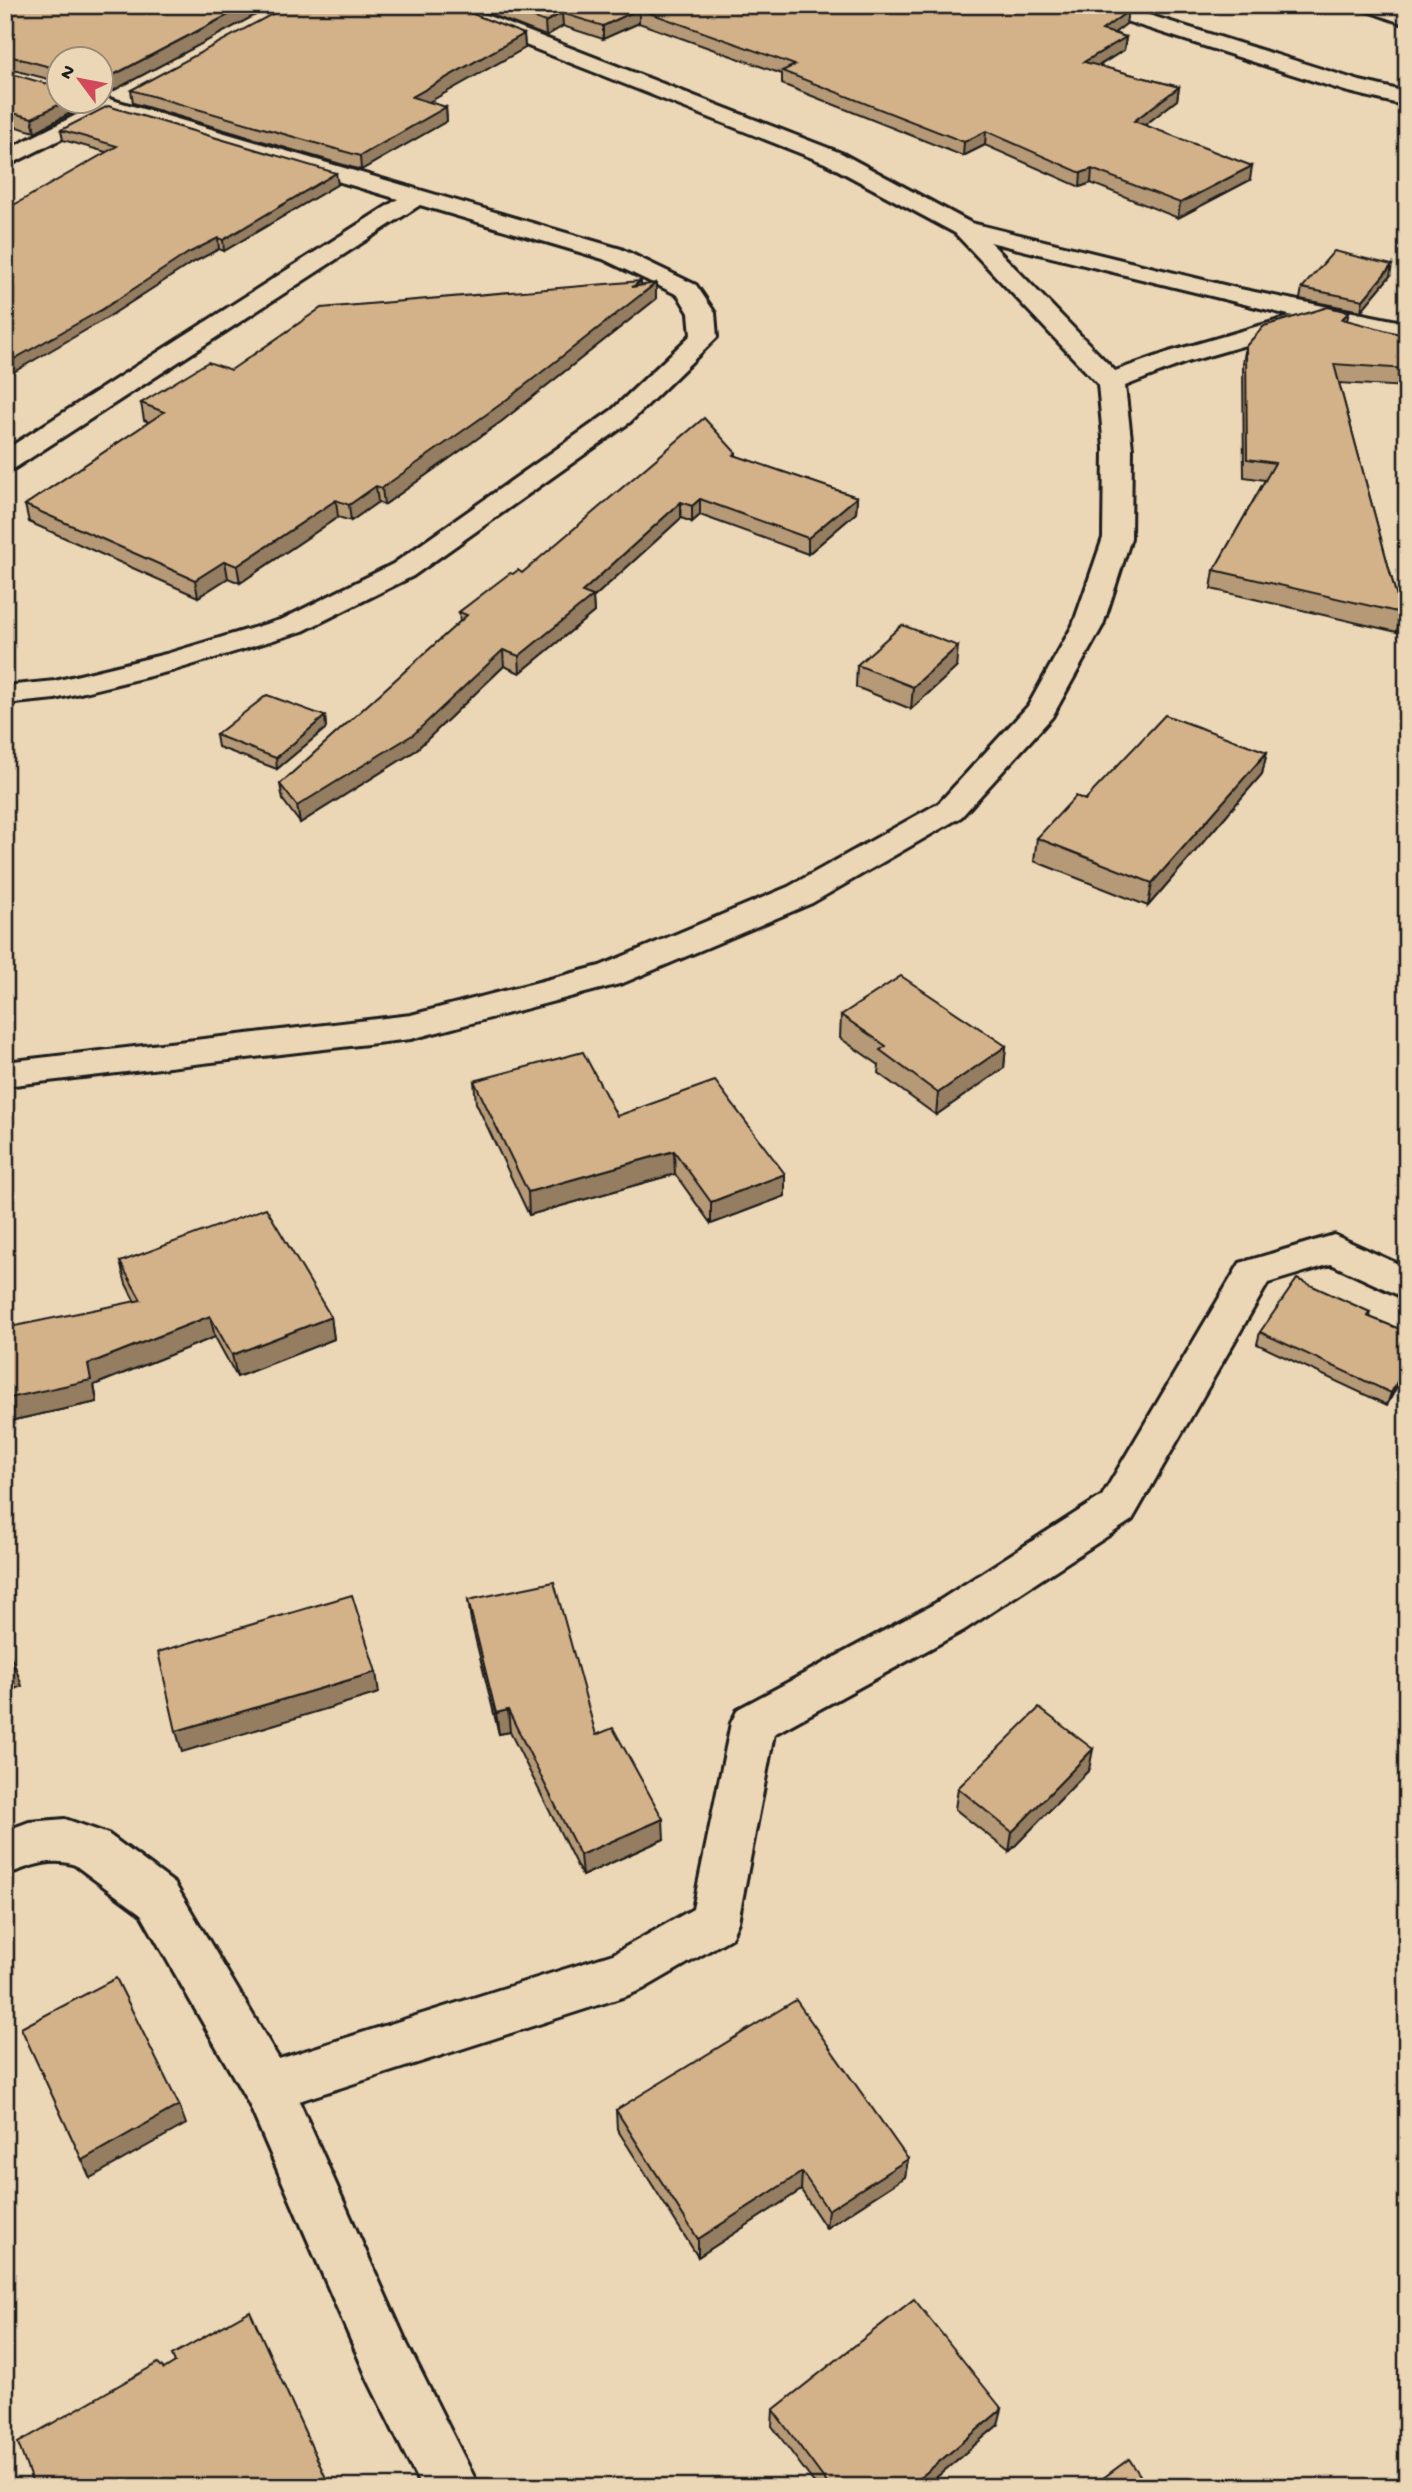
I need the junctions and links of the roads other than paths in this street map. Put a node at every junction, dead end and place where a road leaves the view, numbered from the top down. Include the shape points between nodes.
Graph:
1 (441, 5) edge
2 (1095, 5) edge
3 (1369, 5) edge
4 (1407, 19) edge
5 (133, 93) edge
6 (116, 99) edge
7 (1407, 99) edge
8 (116, 108) edge
9 (81, 116) edge
10 (5, 160) edge
11 (418, 196) junction
12 (963, 229) junction
13 (1321, 316) junction
14 (1407, 331) edge
15 (1111, 382) junction
16 (5, 462) edge
17 (5, 695) edge
18 (5, 1074) edge
19 (1407, 1285) edge
20 (5, 1854) edge
21 (267, 2087) junction
22 (451, 2487) edge

1 - 12 street via 832,158
2 - 7 street
3 - 4 street
5 - 6 street
8 - 11 street
9 - 10 street
11 - 16 street
11 - 17 street via 612,254 687,290 702,313 704,337 621,416 403,570 293,625 175,662 55,690
12 - 13 street
12 - 15 street
13 - 14 street
13 - 15 street via 1178,356
15 - 18 street via 1118,448 1117,538 1088,625 1041,710 950,810 800,895 611,975 411,1027
19 - 21 street via 1334,1249 1254,1273 1117,1508 949,1617 754,1723 714,1922 626,1973
20 - 21 street via 29,1843 65,1840 91,1849 158,1899
21 - 22 street via 388,2363

